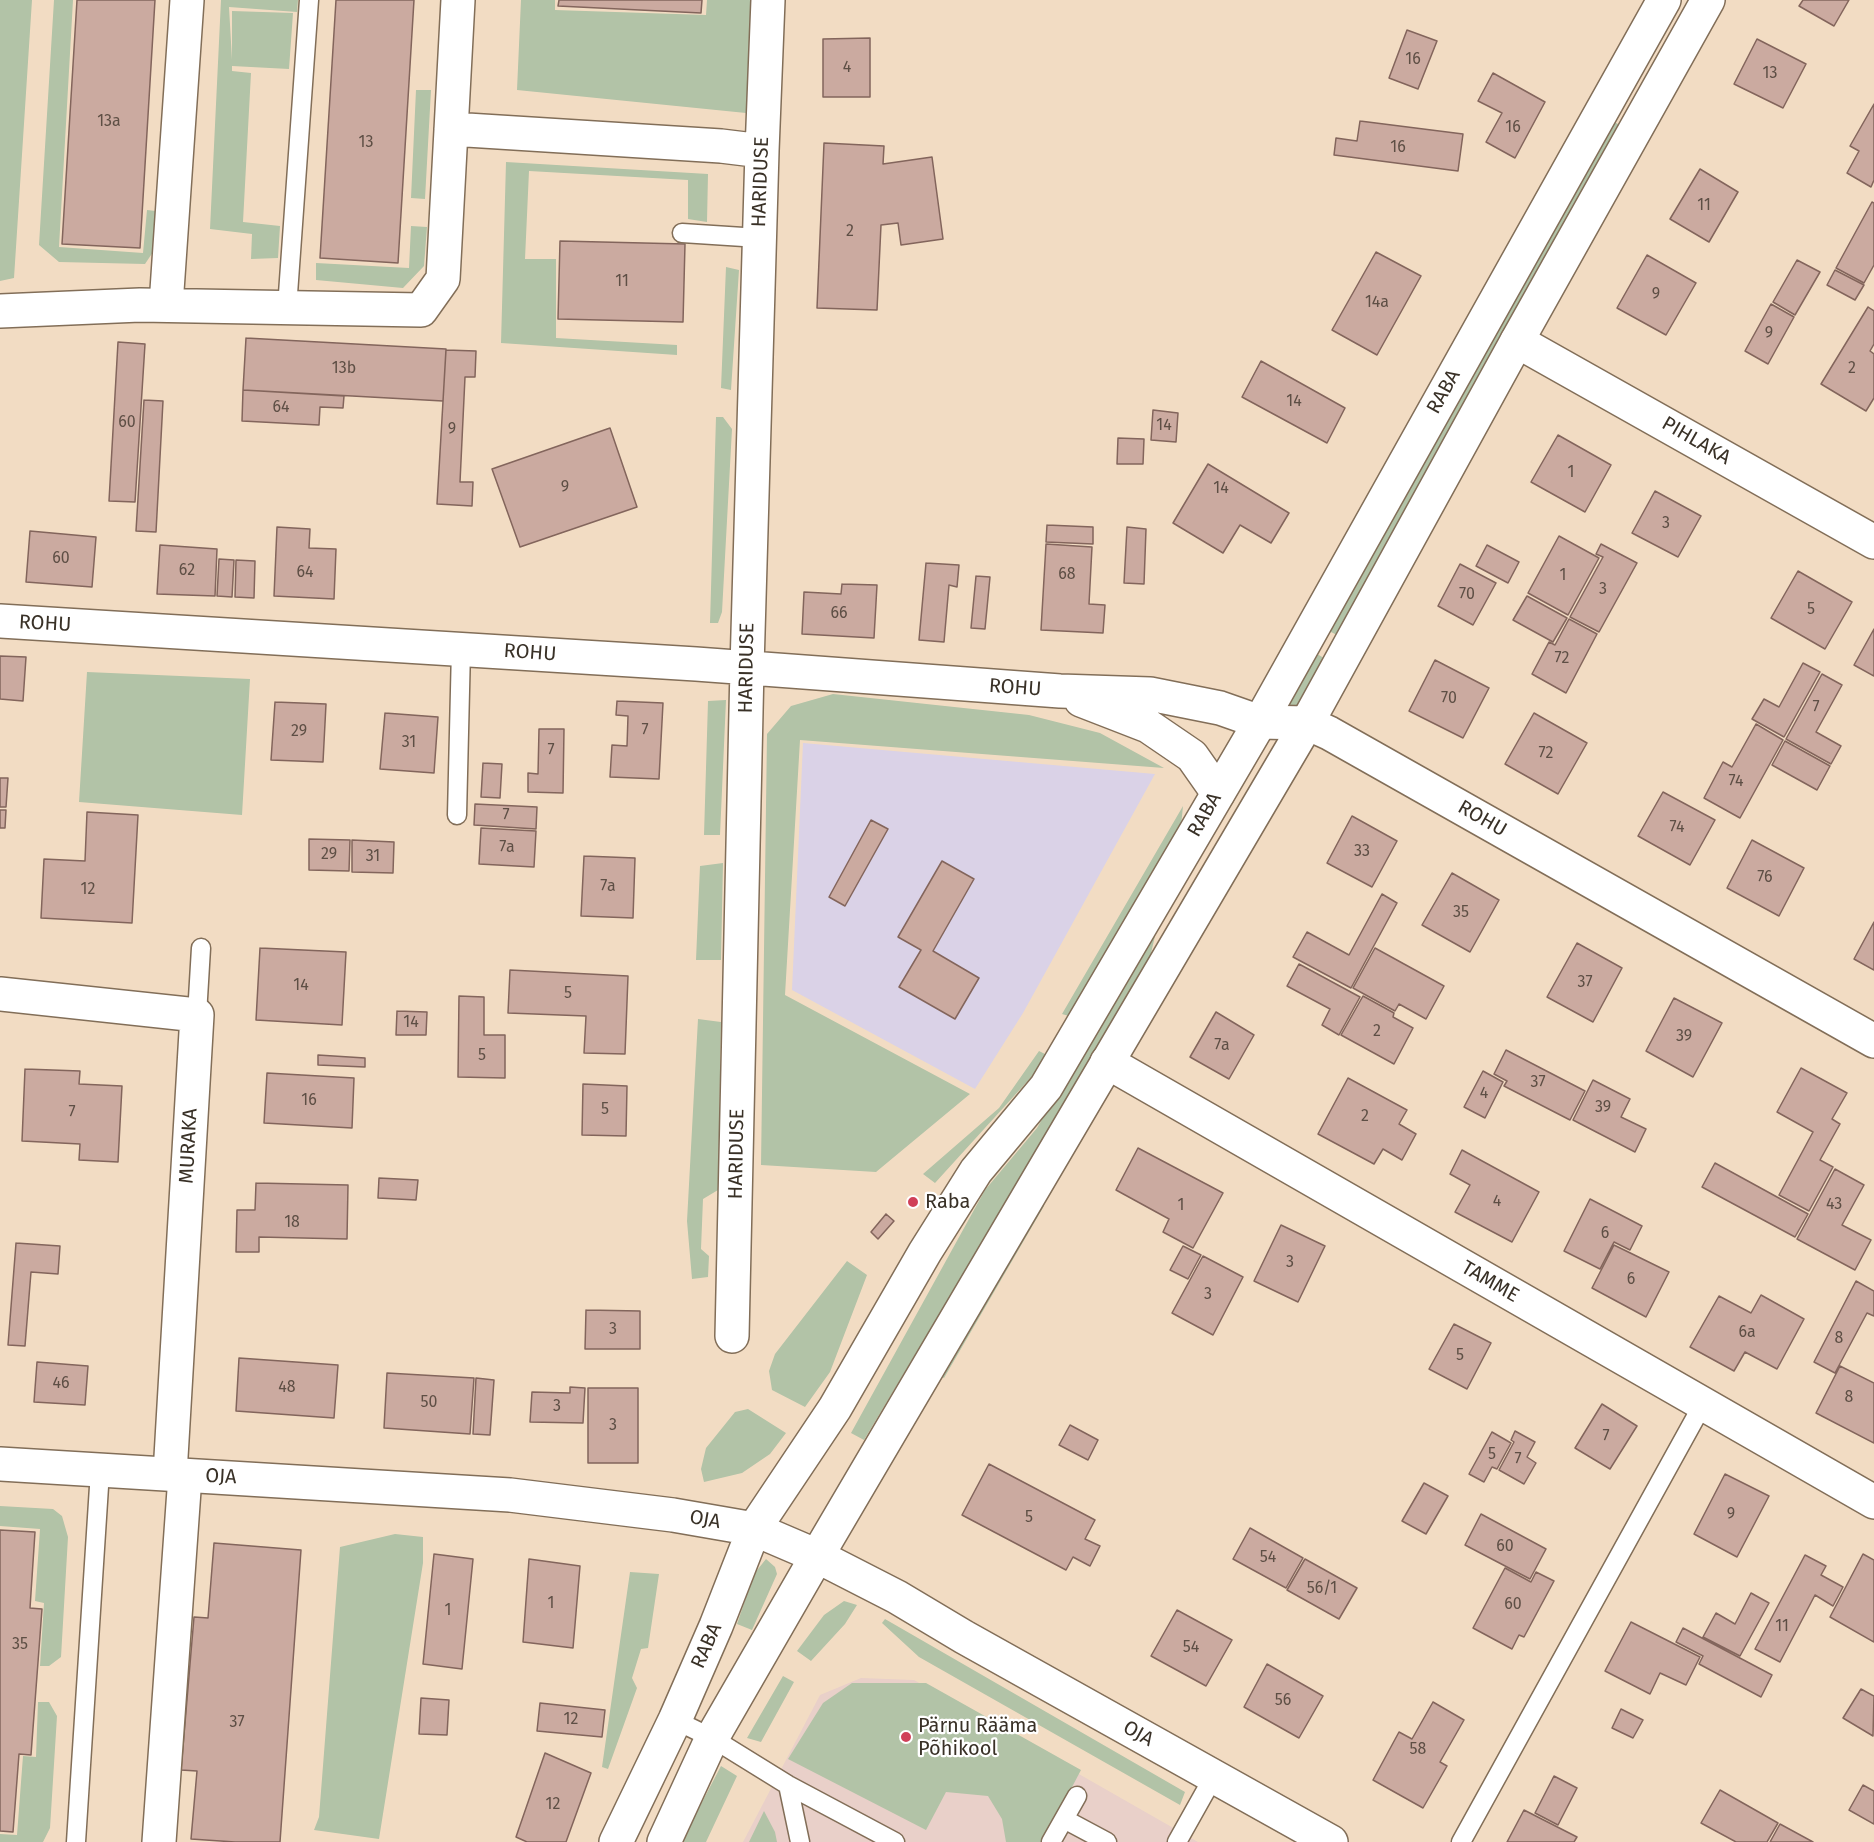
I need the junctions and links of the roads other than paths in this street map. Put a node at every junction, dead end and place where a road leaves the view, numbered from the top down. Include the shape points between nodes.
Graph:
1 (187, 0) edge
2 (309, 0) edge
3 (458, 0) edge
4 (768, 0) edge
5 (1664, 0) edge
6 (1708, 0) edge
7 (451, 129) junction
8 (762, 151) junction
9 (682, 233) dead end
10 (759, 238) junction
11 (166, 305) junction
12 (287, 308) junction
13 (0, 311) edge
14 (1517, 341) junction
15 (1874, 542) edge
16 (0, 621) edge
17 (461, 649) junction
18 (747, 667) junction
19 (1060, 691) junction
20 (1260, 722) junction
21 (1307, 723) junction
22 (1218, 793) junction
23 (458, 815) dead end
24 (201, 948) dead end
25 (0, 994) edge
26 (196, 1015) junction
27 (1874, 1041) edge
28 (1107, 1062) junction
29 (732, 1336) dead end
30 (1703, 1404) junction
31 (0, 1464) edge
32 (100, 1471) junction
33 (178, 1475) junction
34 (1874, 1502) edge
35 (754, 1529) junction
36 (817, 1556) junction
37 (675, 1720) junction
38 (712, 1738) junction
39 (1214, 1776) junction
40 (788, 1785) junction
41 (1077, 1796) dead end
42 (1064, 1819) junction
43 (76, 1842) edge
44 (159, 1842) edge
45 (616, 1842) edge
46 (664, 1842) edge
47 (800, 1842) edge
48 (895, 1842) edge
49 (1051, 1842) edge
50 (1107, 1842) edge
51 (1177, 1842) edge
52 (1331, 1842) edge
53 (1461, 1842) edge

1 - 11 street
2 - 12 lane
3 - 7 street
4 - 8 street, HARIDUSE
5 - 20 street, RABA
6 - 14 street, RABA
7 - 8 street
7 - 12 street via 443,279 421,310
8 - 10 street, HARIDUSE
9 - 10 lane
10 - 18 street, HARIDUSE
11 - 12 street
11 - 13 street
14 - 15 street, PIHLAKA
14 - 21 street, RABA
16 - 17 street, ROHU
17 - 18 street, ROHU
17 - 23 lane
18 - 19 street, ROHU
18 - 29 street, HARIDUSE
19 - 20 street, ROHU via 1150,694 1220,708
19 - 22 street, ROHU via 1148,726 1192,756
20 - 21 street, ROHU
20 - 22 street, RABA
21 - 27 street, ROHU
21 - 28 street, RABA
22 - 35 street, RABA via 1046,1087 976,1171 835,1408
24 - 26 lane
25 - 26 street
26 - 33 street, MURAKA
28 - 30 street, TAMME
28 - 36 street, RABA
30 - 34 street, TAMME
30 - 53 lane
31 - 32 street, OJA
32 - 33 street, OJA
32 - 43 lane
33 - 35 street, OJA via 510,1495
33 - 44 street, MURAKA
35 - 36 street, OJA
35 - 37 street, RABA
36 - 38 street, RABA
36 - 39 street, OJA
37 - 38 lane
37 - 45 street, RABA
38 - 40 lane
38 - 46 street, RABA
39 - 51 lane
39 - 52 street, OJA
40 - 47 lane
40 - 48 lane
41 - 42 lane
42 - 49 lane
42 - 50 lane

